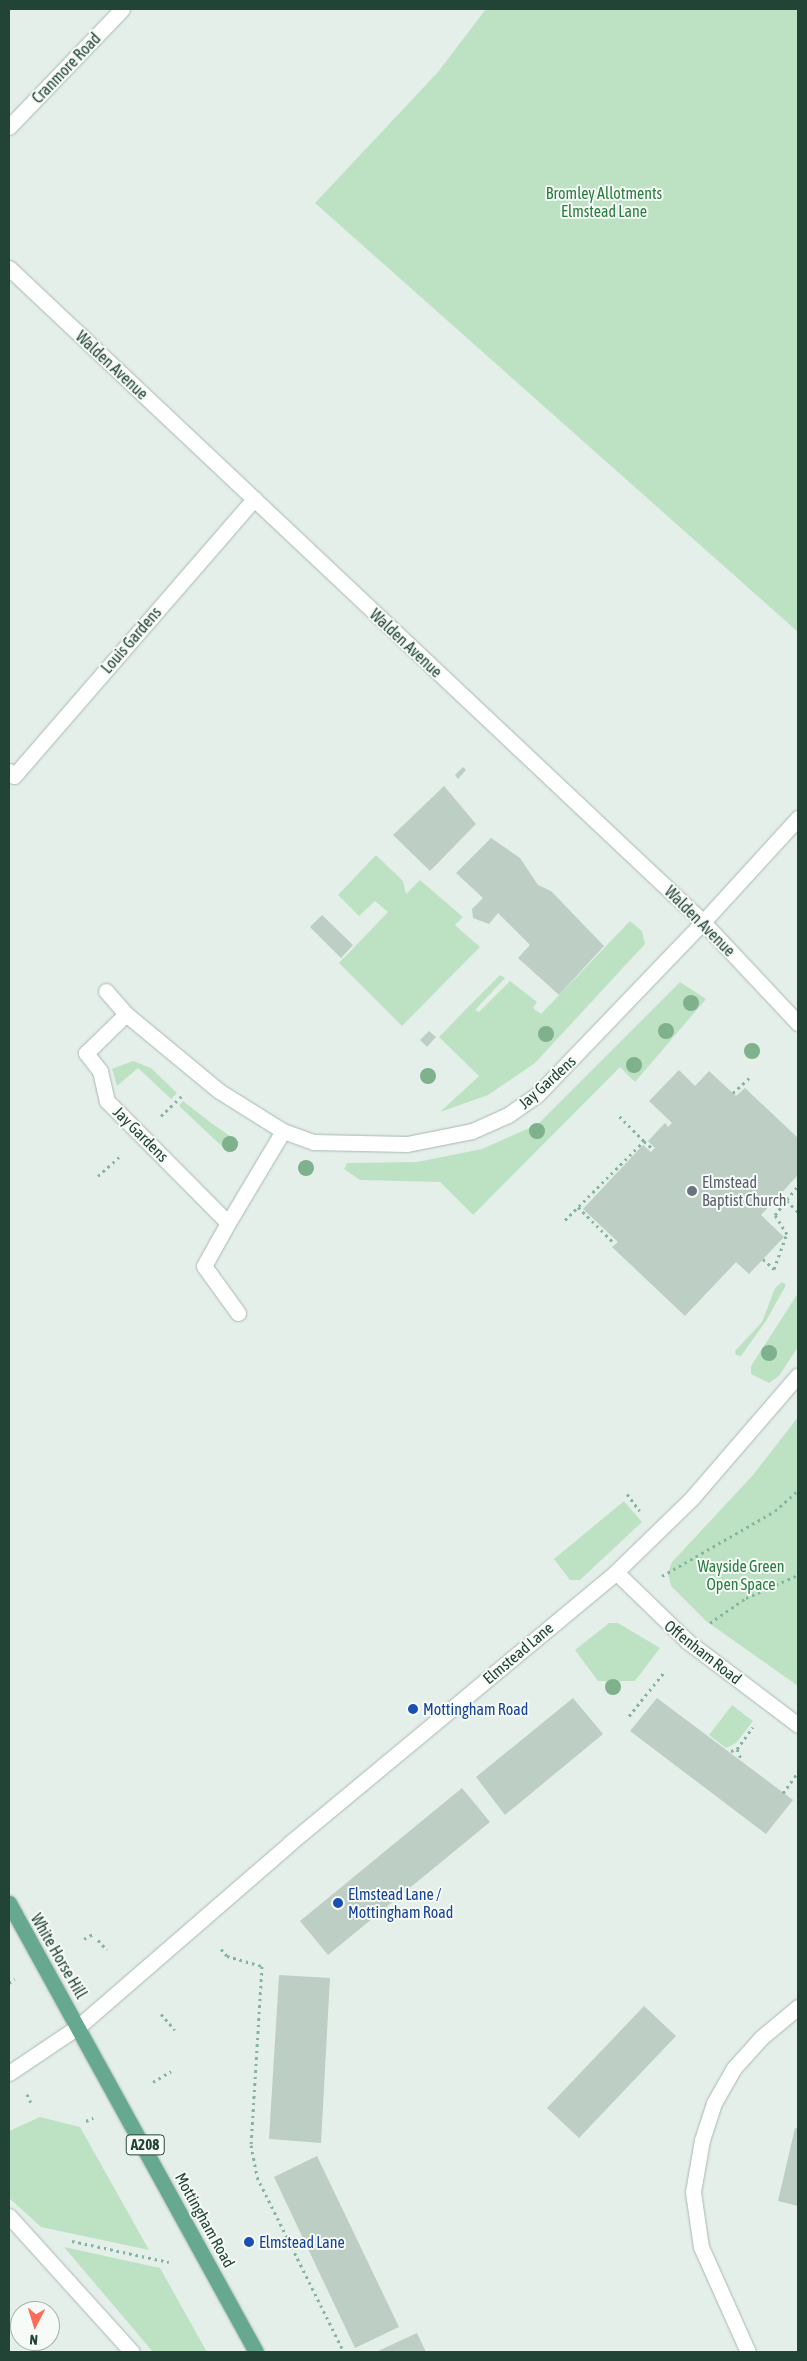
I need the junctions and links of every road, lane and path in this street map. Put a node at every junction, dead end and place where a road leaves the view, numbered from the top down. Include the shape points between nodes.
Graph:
1 (122, 9) edge
2 (9, 127) edge
3 (9, 268) edge
4 (254, 499) junction
5 (9, 771) edge
6 (798, 818) edge
7 (703, 922) junction
8 (106, 991) dead end
9 (126, 1014) junction
10 (798, 1023) edge
11 (751, 1076) dead end
12 (733, 1093) dead end
13 (617, 1114) dead end
14 (283, 1131) junction
15 (644, 1141) junction
16 (654, 1150) dead end
17 (798, 1186) edge
18 (782, 1196) dead end
19 (786, 1200) junction
20 (578, 1208) junction
21 (798, 1212) edge
22 (565, 1220) dead end
23 (228, 1223) junction
24 (615, 1244) dead end
25 (763, 1259) dead end
26 (238, 1313) dead end
27 (798, 1375) edge
28 (798, 1490) edge
29 (627, 1494) dead end
30 (646, 1519) dead end
31 (616, 1572) junction
32 (798, 1575) edge
33 (661, 1576) dead end
34 (687, 1641) junction
35 (665, 1672) dead end
36 (770, 1704) junction
37 (629, 1716) dead end
38 (798, 1725) edge
39 (737, 1749) junction
40 (730, 1751) dead end
41 (742, 1761) dead end
42 (798, 1772) edge
43 (783, 1793) dead end
44 (9, 1903) edge
45 (93, 1934) dead end
46 (84, 1939) dead end
47 (98, 1940) dead end
48 (221, 1949) dead end
49 (106, 1950) dead end
50 (14, 1980) dead end
51 (9, 1983) edge
52 (798, 2007) edge
53 (161, 2014) dead end
54 (79, 2026) junction
55 (175, 2030) dead end
56 (171, 2071) dead end
57 (9, 2073) edge
58 (153, 2082) dead end
59 (27, 2094) dead end
60 (32, 2105) dead end
61 (94, 2117) dead end
62 (86, 2121) dead end
63 (9, 2216) edge
64 (68, 2241) dead end
65 (169, 2262) dead end
66 (132, 2352) edge
67 (256, 2352) edge
68 (344, 2352) edge
69 (748, 2352) edge

1 - 2 street, Cranmore Road
3 - 4 street, Walden Avenue
4 - 5 street, Louis Gardens via 14,776
4 - 7 street, Walden Avenue
6 - 7 street, Jay Gardens
7 - 10 street, Walden Avenue
7 - 14 street, Jay Gardens via 537,1095 508,1115 472,1131 407,1144 314,1142
8 - 9 street
9 - 14 street, Jay Gardens via 219,1091
9 - 23 street, Jay Gardens via 86,1054 100,1071 107,1101
11 - 12 path
13 - 15 path
14 - 23 street
15 - 16 path
15 - 20 path
17 - 19 path
18 - 19 path
19 - 21 path
19 - 25 path via 774,1215 787,1234 774,1269
20 - 22 path
20 - 24 path
23 - 26 street via 204,1266
27 - 31 street, Elmstead Lane via 692,1498
28 - 33 path via 775,1511
29 - 30 path
31 - 34 street, Offenham Road
31 - 54 street, Elmstead Lane via 290,1842
32 - 34 path via 746,1598
34 - 36 street, Offenham Road
35 - 37 path
36 - 38 street, Offenham Road
36 - 39 path
39 - 40 path
39 - 41 path
42 - 43 path
44 - 54 main road, White Horse Hill / A208
45 - 46 path
47 - 49 path
48 - 68 path via 227,1956 262,1966 251,2145 257,2177
50 - 51 path
52 - 69 street via 739,2062 714,2104 702,2140 693,2192 701,2247
53 - 55 path
54 - 57 street, Elmstead Lane
54 - 67 main road, Mottingham Road / A208
56 - 58 path
59 - 60 path
61 - 62 path
63 - 66 street
64 - 65 path

